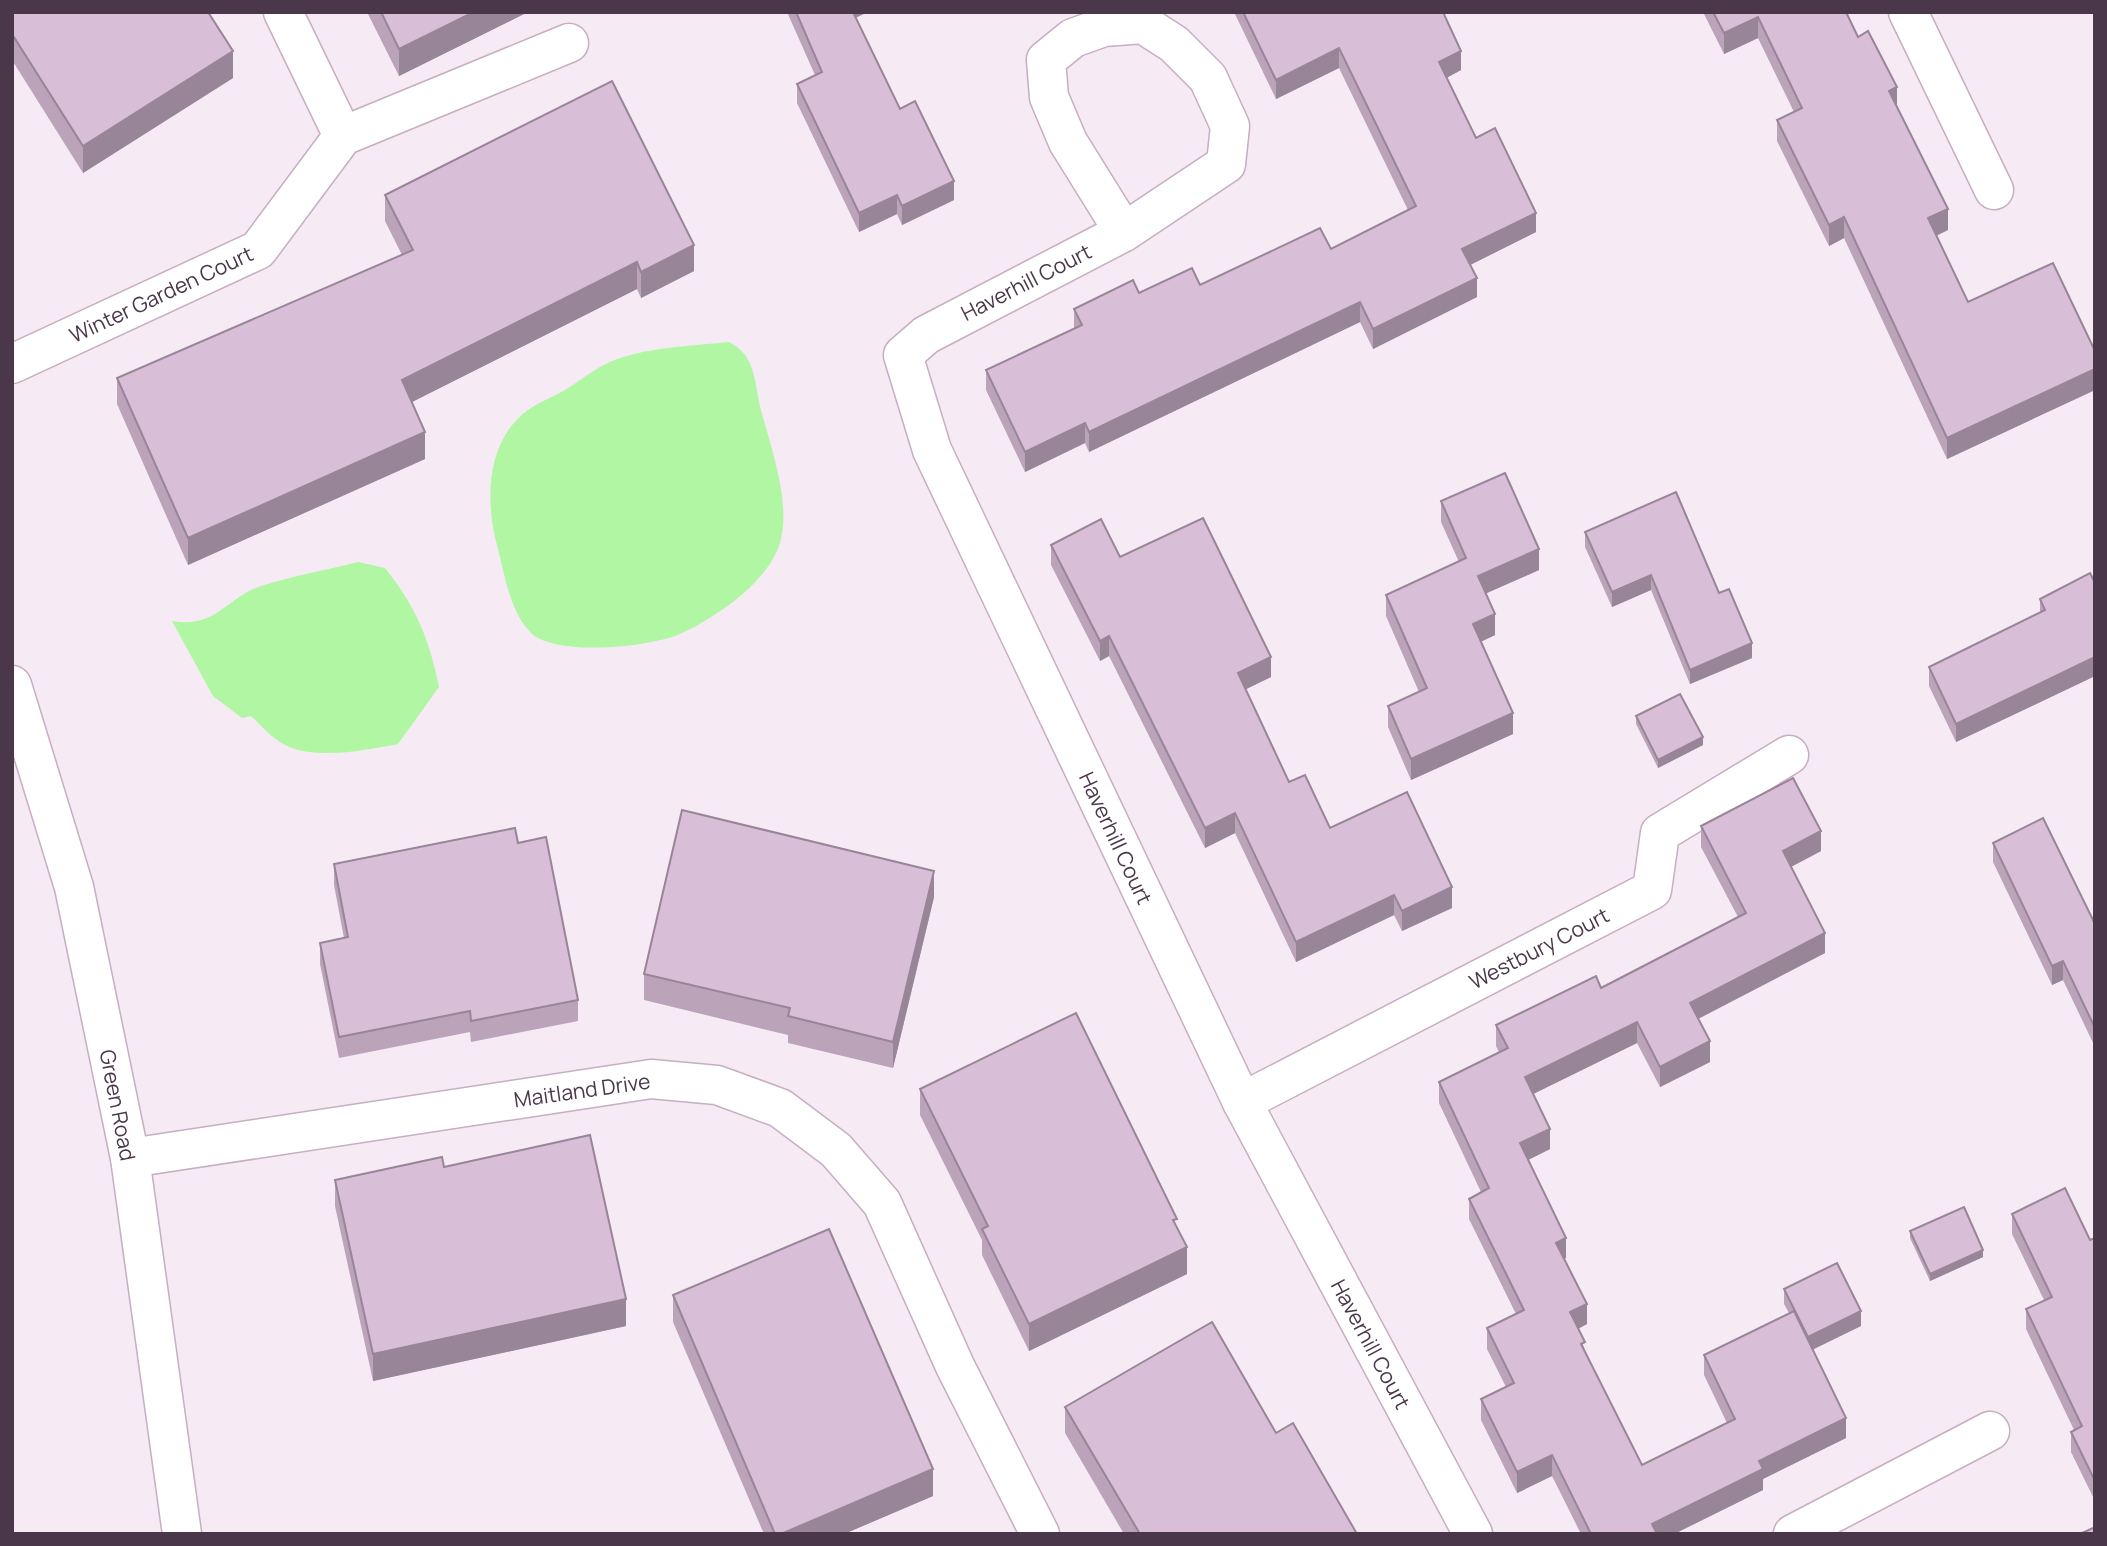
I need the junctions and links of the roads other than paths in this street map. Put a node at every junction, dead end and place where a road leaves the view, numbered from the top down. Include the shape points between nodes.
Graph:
1 (283, 12) edge
2 (1908, 12) edge
3 (569, 43) dead end
4 (343, 136) junction
5 (1994, 190) dead end
6 (1124, 232) junction
7 (12, 363) edge
8 (12, 685) edge
9 (1789, 755) dead end
10 (1242, 1102) junction
11 (130, 1158) junction
12 (1990, 1431) dead end
13 (181, 1534) edge
14 (1040, 1534) edge
15 (1473, 1534) edge
16 (1793, 1534) edge

1 - 4 street
2 - 5 street
3 - 4 street
4 - 7 street, Winter Garden Court via 258,250
6 - 6 street, Haverhill Court via 1226,164 1230,126 1208,78 1174,44 1143,24 1104,27 1073,38 1046,60 1049,97 1068,142
6 - 10 street, Haverhill Court via 926,335 903,355 932,450
8 - 11 street, Green Road via 75,887
9 - 10 street, Westbury Court via 1660,833 1652,890
10 - 15 street, Haverhill Court
11 - 13 street, Green Road
11 - 14 street, Maitland Drive via 650,1079 717,1085 780,1108 836,1150 882,1203 955,1366
12 - 16 street

